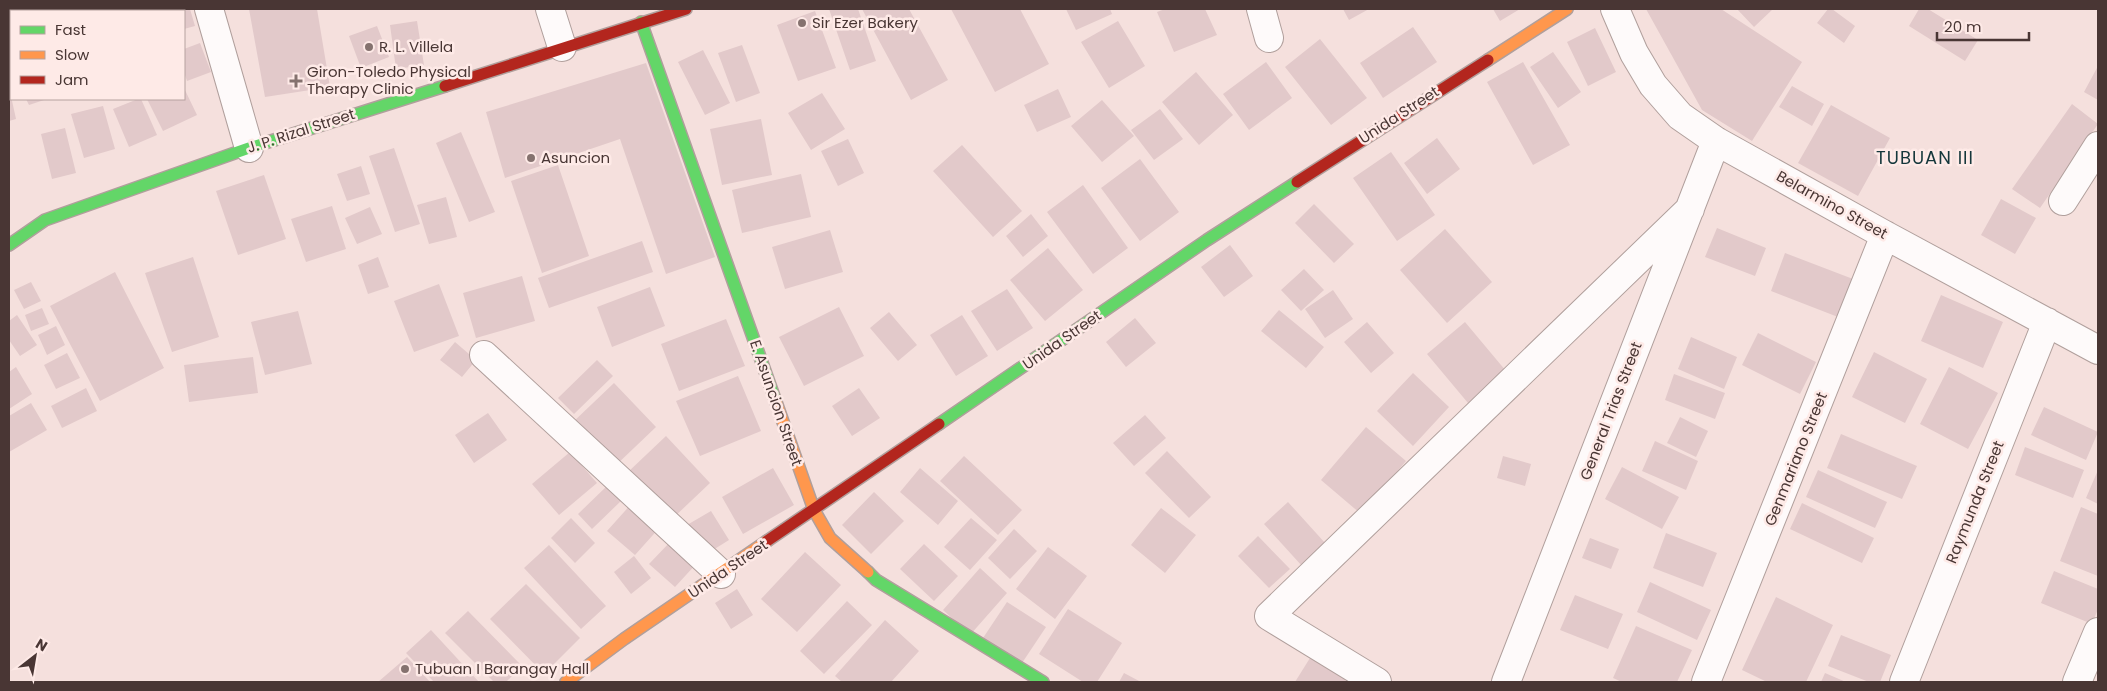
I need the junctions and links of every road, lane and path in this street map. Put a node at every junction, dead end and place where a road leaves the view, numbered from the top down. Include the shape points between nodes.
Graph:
1 (208, 9) edge
2 (550, 9) edge
3 (686, 9) edge
4 (1261, 9) edge
5 (1567, 9) edge
6 (1615, 9) edge
7 (641, 22) junction
8 (1268, 38) dead end
9 (562, 47) junction
10 (1716, 141) junction
11 (2098, 146) edge
12 (249, 148) junction
13 (2063, 201) dead end
14 (1690, 210) junction
15 (46, 220) junction
16 (18, 222) dead end
17 (1885, 235) junction
18 (9, 245) edge
19 (2047, 322) junction
20 (2098, 350) edge
21 (484, 355) dead end
22 (814, 510) junction
23 (721, 574) junction
24 (2098, 632) edge
25 (566, 682) edge
26 (1043, 682) edge
27 (1377, 682) edge
28 (1506, 682) edge
29 (1706, 682) edge
30 (1904, 682) edge
31 (2078, 682) edge

1 - 12 street
2 - 9 street
3 - 7 main road, J. P. Rizal Street
4 - 8 street
5 - 22 main road, Unida Street via 1207,240
6 - 10 street, Belarmino Street via 1634,53 1653,85 1680,116
7 - 9 main road, J. P. Rizal Street
7 - 22 main road, E. Asuncion Street
9 - 12 main road, J. P. Rizal Street
10 - 14 street, General Trias Street
10 - 17 street, Belarmino Street
11 - 13 street
12 - 15 main road, J. P. Rizal Street
14 - 27 street via 1270,616
14 - 28 street, General Trias Street
15 - 16 main road
15 - 18 main road, J. P. Rizal Street
17 - 19 street, Belarmino Street
17 - 29 street, Genmariano Street
19 - 20 street, Belarmino Street
19 - 30 street, Raymunda Street
21 - 23 street
22 - 23 main road, Unida Street
22 - 26 main road, E. Asuncion Street via 830,538 876,580
23 - 25 main road, Unida Street
24 - 31 street

